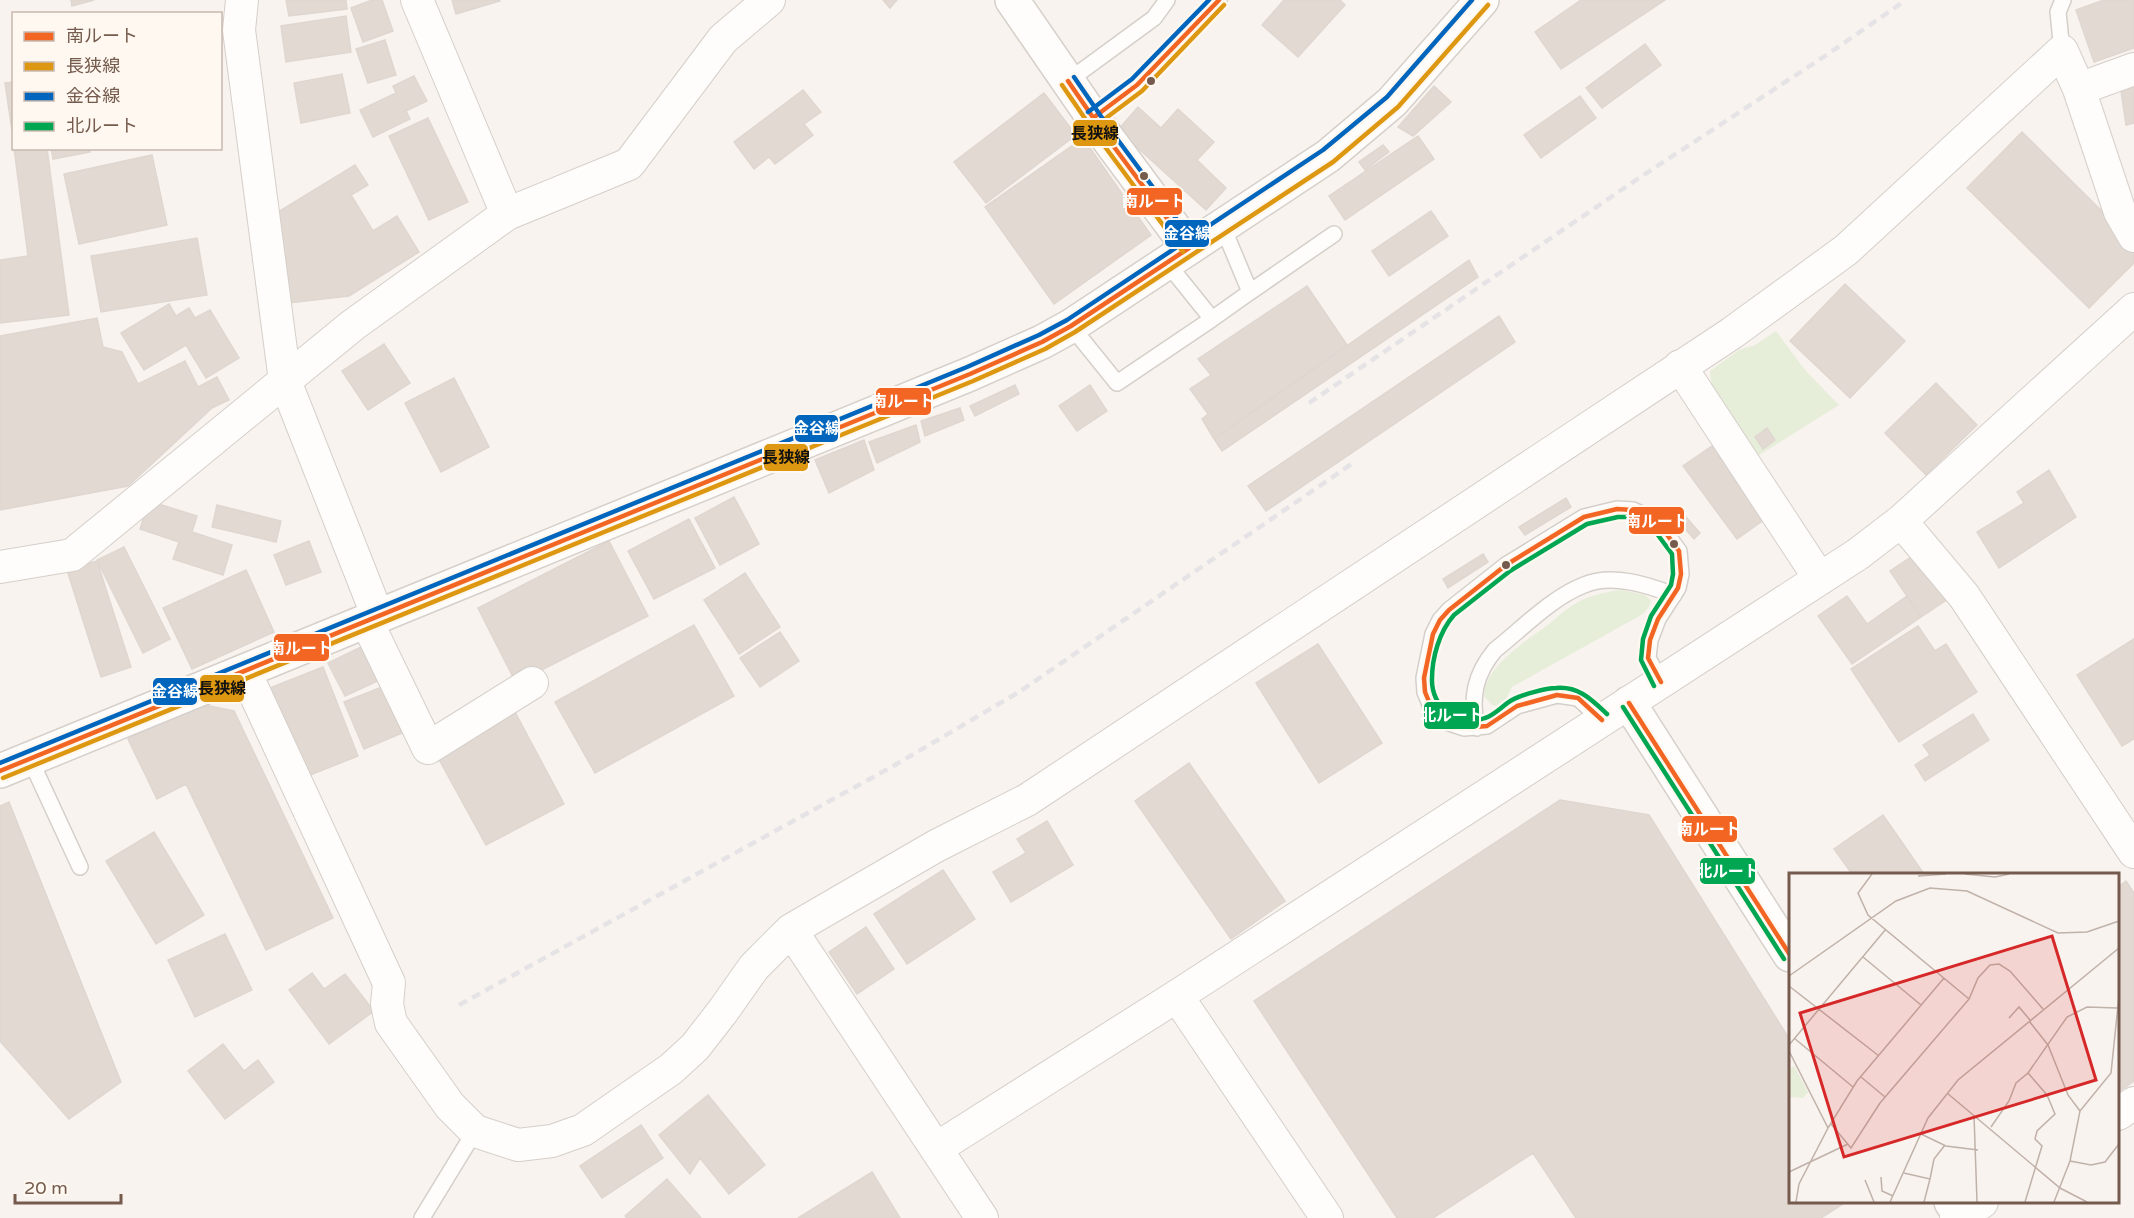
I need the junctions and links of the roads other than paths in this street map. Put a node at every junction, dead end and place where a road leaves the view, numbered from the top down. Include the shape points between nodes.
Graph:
1 (242, 0) edge
2 (417, 0) edge
3 (769, 0) edge
4 (1167, 0) edge
5 (1219, 0) edge
6 (1482, 0) edge
7 (2063, 0) edge
8 (1022, 7) edge
9 (2062, 51) junction
10 (2134, 69) edge
11 (1068, 81) junction
12 (2079, 88) junction
13 (1093, 118) junction
14 (507, 214) junction
15 (1222, 225) junction
16 (1334, 234) dead end
17 (2134, 236) edge
18 (1178, 255) junction
19 (1250, 292) junction
20 (2134, 309) edge
21 (1212, 319) junction
22 (1071, 326) junction
23 (1680, 366) junction
24 (285, 381) junction
25 (1902, 521) junction
26 (0, 567) edge
27 (1820, 579) junction
28 (1674, 595) junction
29 (372, 619) junction
30 (244, 672) junction
31 (1661, 682) junction
32 (532, 683) dead end
33 (1629, 703) junction
34 (1602, 720) junction
35 (1477, 728) junction
36 (30, 759) junction
37 (0, 771) edge
38 (2134, 852) edge
39 (80, 867) dead end
40 (792, 930) junction
41 (1789, 952) edge
42 (1178, 996) junction
43 (2134, 1104) edge
44 (2119, 1113) edge
45 (475, 1131) junction
46 (937, 1148) junction
47 (422, 1218) edge
48 (982, 1218) edge
49 (1327, 1218) edge

1 - 24 street via 239,30
2 - 14 street
3 - 14 street via 723,39 629,164
4 - 11 lane via 1154,18
5 - 13 lane via 1137,85
6 - 15 main road via 1368,124 1328,156
7 - 9 lane via 2058,12
8 - 11 main road
9 - 12 street
9 - 23 street via 1846,250
10 - 12 street
11 - 13 main road
12 - 17 street via 2120,212
13 - 18 main road
14 - 24 street via 353,325
15 - 18 main road
15 - 19 lane
16 - 19 lane
18 - 21 lane
18 - 22 main road
19 - 21 lane
20 - 25 street
21 - 22 lane via 1118,383
22 - 29 main road via 970,374
23 - 27 street
23 - 40 street via 1027,800 936,846
24 - 26 street via 72,555
24 - 29 street
25 - 27 street
25 - 38 street via 1964,596
27 - 31 street
28 - 31 lane via 1650,640 1648,658
28 - 35 lane via 1654,587 1609,580 1586,584 1561,597 1495,650 1483,666 1474,688
28 - 35 lane via 1681,574 1679,551 1657,521 1633,510 1617,509 1584,518 1506,565 1440,620 1426,663 1425,692 1432,709 1443,721
29 - 30 main road
29 - 32 street via 428,748
30 - 36 main road
30 - 45 street via 389,982 387,1004 391,1023 450,1106
31 - 33 street
33 - 34 street
33 - 41 main road
34 - 35 lane via 1578,698 1557,695 1517,706 1487,726
34 - 42 street
36 - 37 main road
36 - 39 lane
40 - 45 street via 754,967 695,1047 671,1069 583,1130 552,1141 518,1145
40 - 46 street
42 - 46 street
42 - 49 street
43 - 44 street
45 - 47 lane
46 - 48 street

